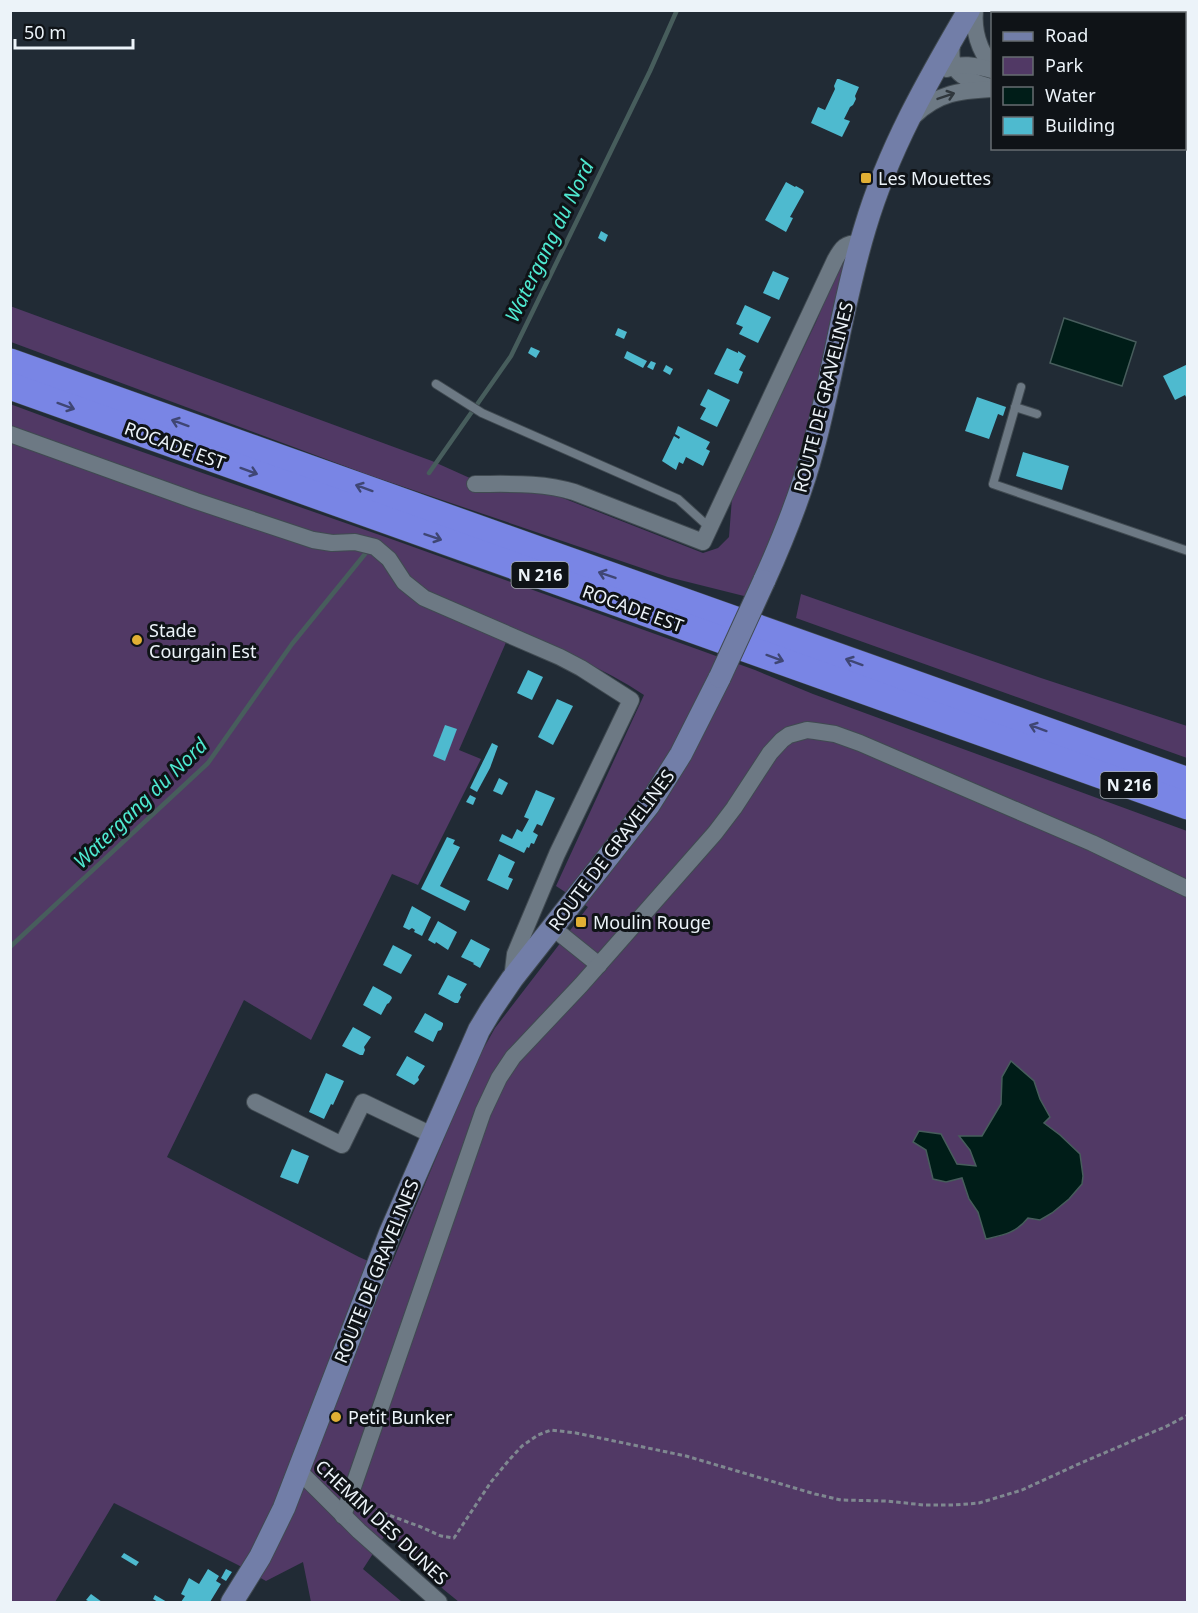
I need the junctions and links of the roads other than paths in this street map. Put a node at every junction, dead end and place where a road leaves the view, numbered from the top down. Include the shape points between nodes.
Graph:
1 (969, 10) edge
2 (975, 10) edge
3 (954, 36) junction
4 (991, 65) edge
5 (953, 66) junction
6 (991, 68) edge
7 (929, 80) junction
8 (991, 87) edge
9 (991, 88) edge
10 (907, 123) junction
11 (860, 243) junction
12 (10, 362) edge
13 (436, 384) dead end
14 (10, 386) edge
15 (1021, 387) dead end
16 (1015, 407) junction
17 (1037, 414) dead end
18 (10, 434) edge
19 (475, 484) dead end
20 (710, 528) junction
21 (1188, 551) edge
22 (1093, 747) junction
23 (1188, 772) edge
24 (1188, 781) edge
25 (1188, 806) edge
26 (1188, 890) edge
27 (553, 928) junction
28 (599, 965) junction
29 (512, 980) junction
30 (255, 1102) dead end
31 (432, 1135) junction
32 (299, 1471) junction
33 (346, 1508) junction
34 (232, 1602) edge
35 (440, 1602) edge

1 - 3 main road, ROUTE DE GRAVELINES
2 - 4 street via 977,39
3 - 5 street via 950,54
3 - 7 main road, ROUTE DE GRAVELINES
5 - 6 street
5 - 7 street
5 - 8 street via 969,80
7 - 10 main road, ROUTE DE GRAVELINES
10 -> 9 street via 944,95
10 - 11 main road, ROUTE DE GRAVELINES via 880,183
11 - 20 street via 848,243 835,260
11 - 27 main road, ROUTE DE GRAVELINES, bridge via 813,451 779,548 688,742 631,829
22 -> 12 highway, ROCADE EST / N 216
13 - 20 lane via 482,413 678,500
14 -> 25 highway, ROCADE EST / N 216
15 - 16 lane
16 - 17 lane
16 - 21 lane via 993,484
18 - 29 street via 313,540 375,547 389,559 404,582 424,598 560,657 632,700 551,868 515,954
19 - 20 street via 556,487 703,542
22 - 23 highway
22 - 24 highway, ROCADE EST / N 216
26 - 28 street via 1092,843 860,743 807,730 789,735 777,745 715,833
27 - 28 street
27 - 29 main road, ROUTE DE GRAVELINES
28 - 33 street via 513,1057 487,1102
29 - 31 main road, ROUTE DE GRAVELINES via 476,1036
30 - 31 street via 342,1145 363,1102
31 - 32 main road, ROUTE DE GRAVELINES via 374,1273
32 - 33 street, CHEMIN DES DUNES
32 - 34 main road, ROUTE DE GRAVELINES via 267,1544
33 - 35 street, CHEMIN DES DUNES

